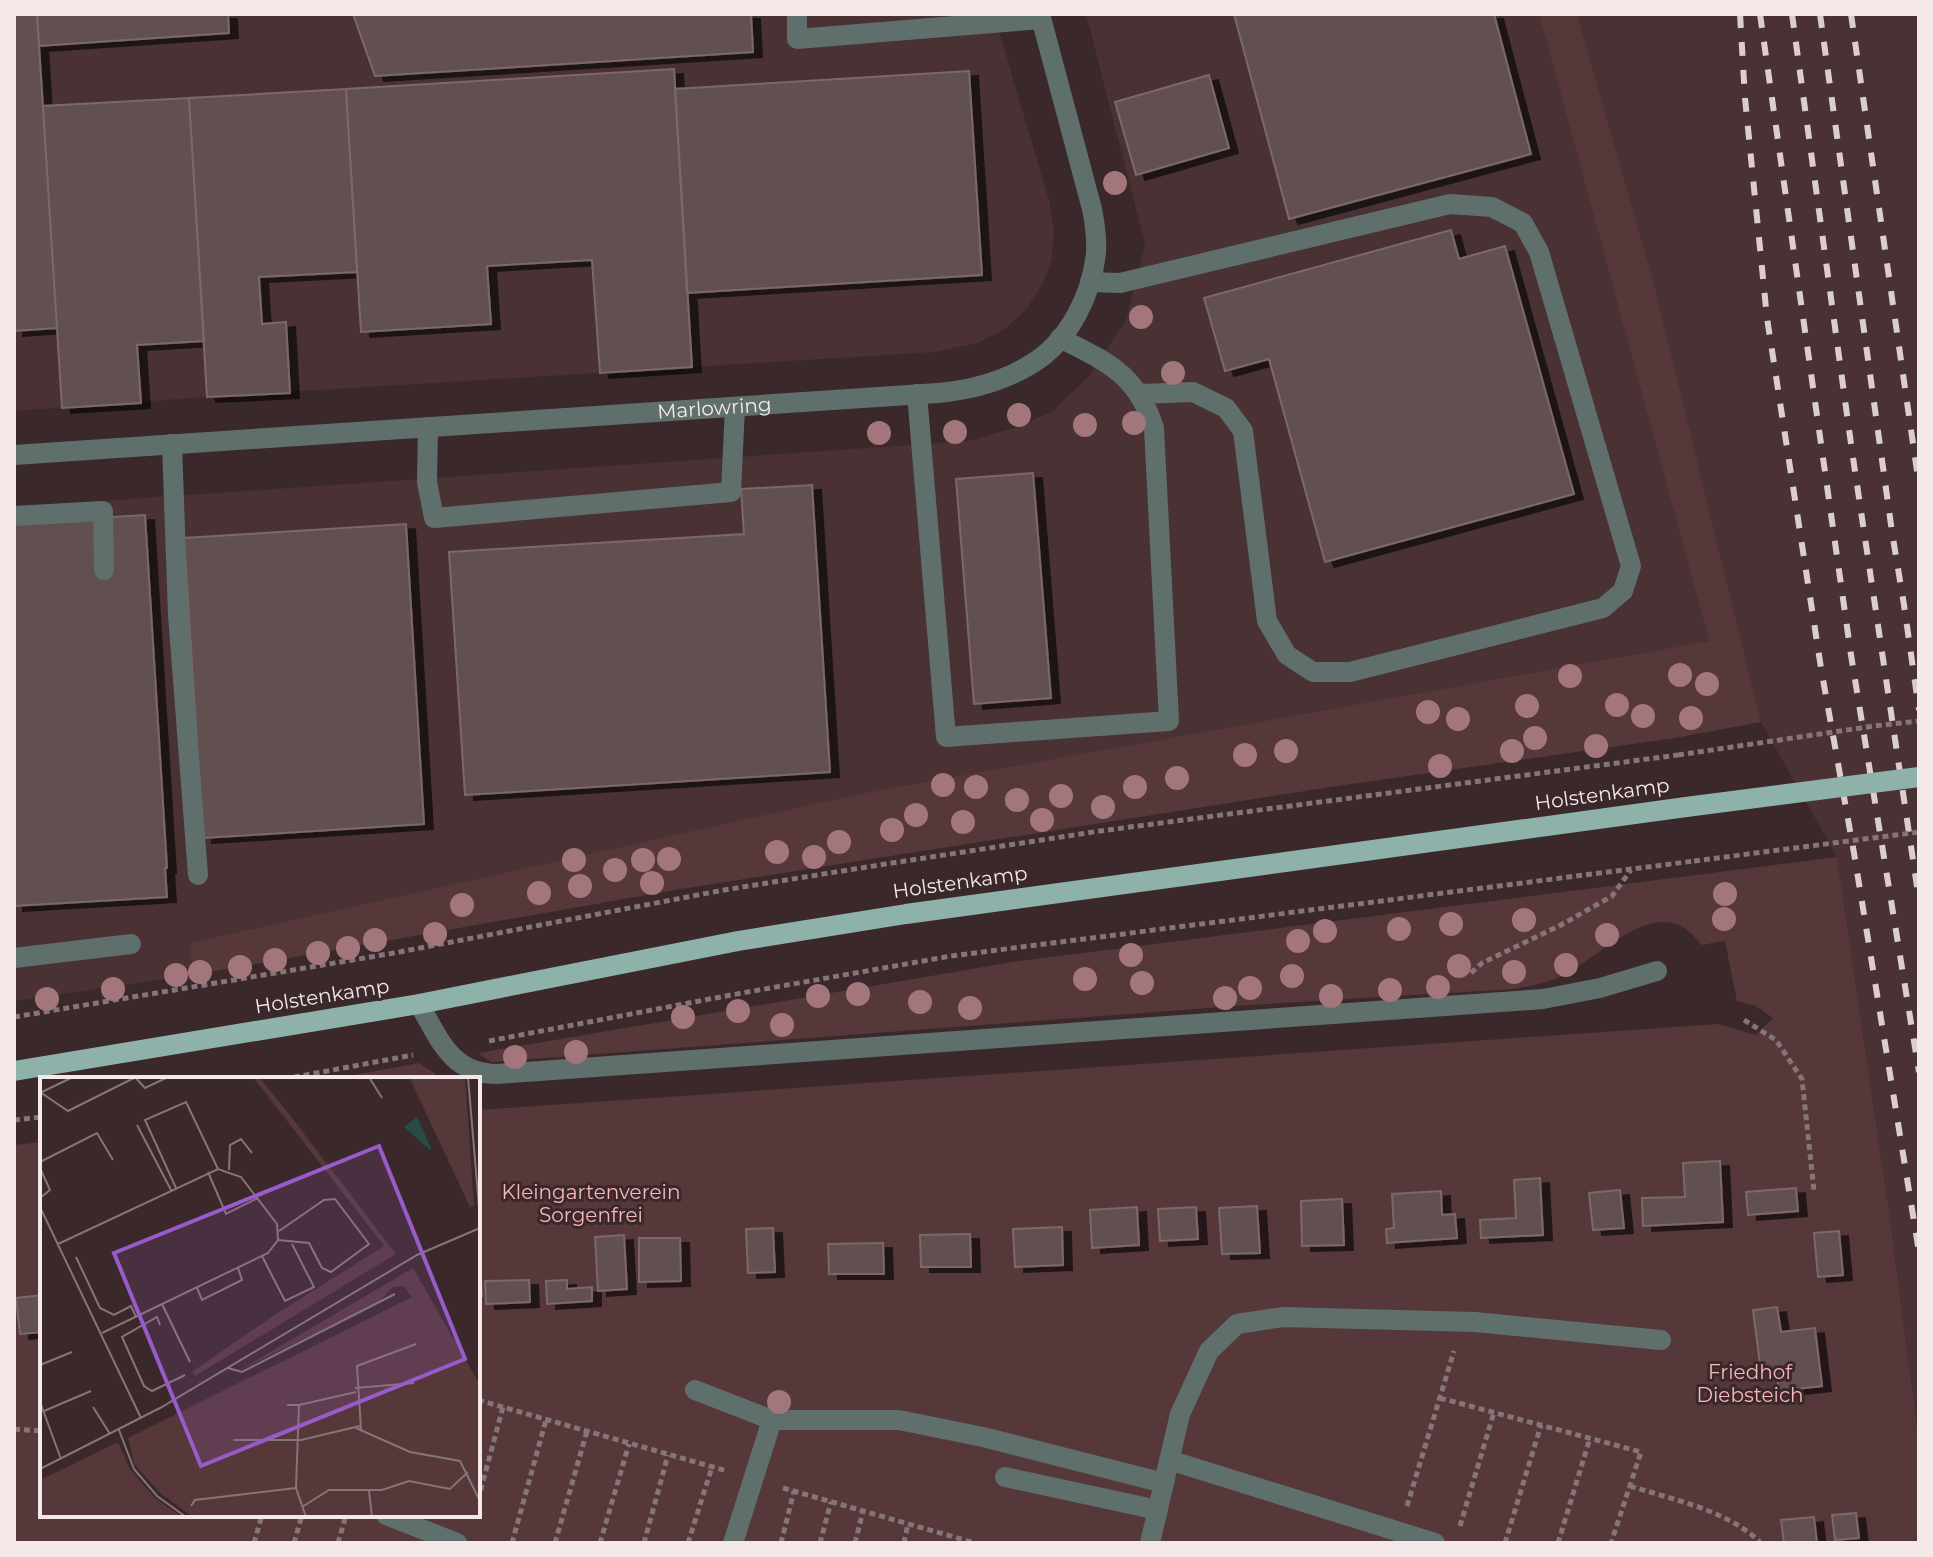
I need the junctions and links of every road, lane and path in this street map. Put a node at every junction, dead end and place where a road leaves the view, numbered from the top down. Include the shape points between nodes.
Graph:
1 (797, 14) edge
2 (1041, 17) edge
3 (1090, 282) junction
4 (1060, 338) junction
5 (917, 394) junction
6 (1140, 394) junction
7 (735, 407) junction
8 (428, 427) junction
9 (172, 444) junction
10 (14, 455) edge
11 (14, 516) edge
12 (104, 570) dead end
13 (1919, 721) edge
14 (1919, 777) edge
15 (1919, 832) edge
16 (1632, 869) junction
17 (198, 875) dead end
18 (131, 944) dead end
19 (14, 958) edge
20 (1657, 971) dead end
21 (1465, 979) dead end
22 (419, 1004) junction
23 (14, 1017) edge
24 (1744, 1020) dead end
25 (446, 1049) junction
26 (14, 1071) edge
27 (295, 1077) edge
28 (40, 1117) edge
29 (14, 1120) edge
30 (1814, 1191) dead end
31 (1462, 1323) junction
32 (1661, 1340) dead end
33 (695, 1390) dead end
34 (1440, 1398) junction
35 (503, 1407) dead end
36 (1494, 1412) junction
37 (546, 1420) dead end
38 (772, 1420) junction
39 (1541, 1425) junction
40 (14, 1429) edge
41 (40, 1431) edge
42 (587, 1431) dead end
43 (1590, 1438) junction
44 (629, 1444) dead end
45 (668, 1455) dead end
46 (1169, 1460) junction
47 (712, 1467) dead end
48 (1005, 1477) dead end
49 (1164, 1483) junction
50 (1630, 1486) junction
51 (794, 1491) dead end
52 (480, 1493) edge
53 (831, 1502) dead end
54 (1158, 1510) junction
55 (863, 1511) dead end
56 (261, 1517) edge
57 (301, 1517) edge
58 (345, 1517) edge
59 (391, 1517) edge
60 (908, 1524) dead end
61 (1460, 1528) dead end
62 (1399, 1532) junction
63 (254, 1543) edge
64 (294, 1543) edge
65 (338, 1543) edge
66 (457, 1543) edge
67 (512, 1543) edge
68 (555, 1543) edge
69 (600, 1543) edge
70 (644, 1543) edge
71 (688, 1543) edge
72 (733, 1543) edge
73 (781, 1543) edge
74 (820, 1543) edge
75 (855, 1543) edge
76 (904, 1543) edge
77 (1150, 1543) edge
78 (1435, 1543) edge
79 (1505, 1543) edge
80 (1558, 1543) edge
81 (1613, 1543) edge
82 (1760, 1543) edge

1 - 2 street via 797,39
2 - 3 street, Marlowring via 1094,220
3 - 4 street, Marlowring
3 - 6 street via 1120,283 1450,204 1492,207 1523,223 1539,252 1631,566 1623,591 1603,608 1350,672 1313,672 1287,655 1267,621 1243,431 1226,408 1193,392
4 - 5 street, Marlowring via 1036,362 1000,380 961,391
4 - 6 street via 1119,372
5 - 6 street via 946,737 1169,721 1154,428
5 - 7 street, Marlowring
7 - 8 street, Marlowring
7 - 8 street via 731,492 434,518 427,482
8 - 9 street, Marlowring
9 - 10 street, Marlowring
9 - 17 street via 178,615
11 - 12 street via 103,511
13 - 23 path, bridge via 907,860
14 - 22 main road, Holstenkamp, bridge via 906,914
15 - 16 path, bridge
16 - 21 path via 1612,896 1482,963
16 - 25 path via 951,956
18 - 19 street
20 - 25 street via 1543,999 513,1073 472,1071
22 - 25 street
22 - 26 main road, Holstenkamp
24 - 30 path via 1776,1040 1802,1079
25 - 27 path
28 - 29 path
31 - 32 street
31 - 34 path
31 - 46 street via 1283,1317 1237,1324 1209,1351 1180,1414
33 - 38 street
34 - 36 path
34 - 62 path
35 - 52 path
36 - 39 path
36 - 61 path
37 - 67 path
38 - 49 street via 899,1420
38 - 72 street
39 - 43 path
39 - 79 path
40 - 41 path
42 - 68 path
43 - 50 path via 1641,1452
43 - 80 path
44 - 69 path
45 - 70 path
46 - 49 street
46 - 62 street
47 - 71 path
48 - 54 street
49 - 54 street
50 - 81 path
50 - 82 path via 1721,1515
51 - 73 path
53 - 74 path
54 - 77 street
55 - 75 path
56 - 63 path
57 - 64 path
58 - 65 path
59 - 66 street
60 - 76 path
62 - 78 street

